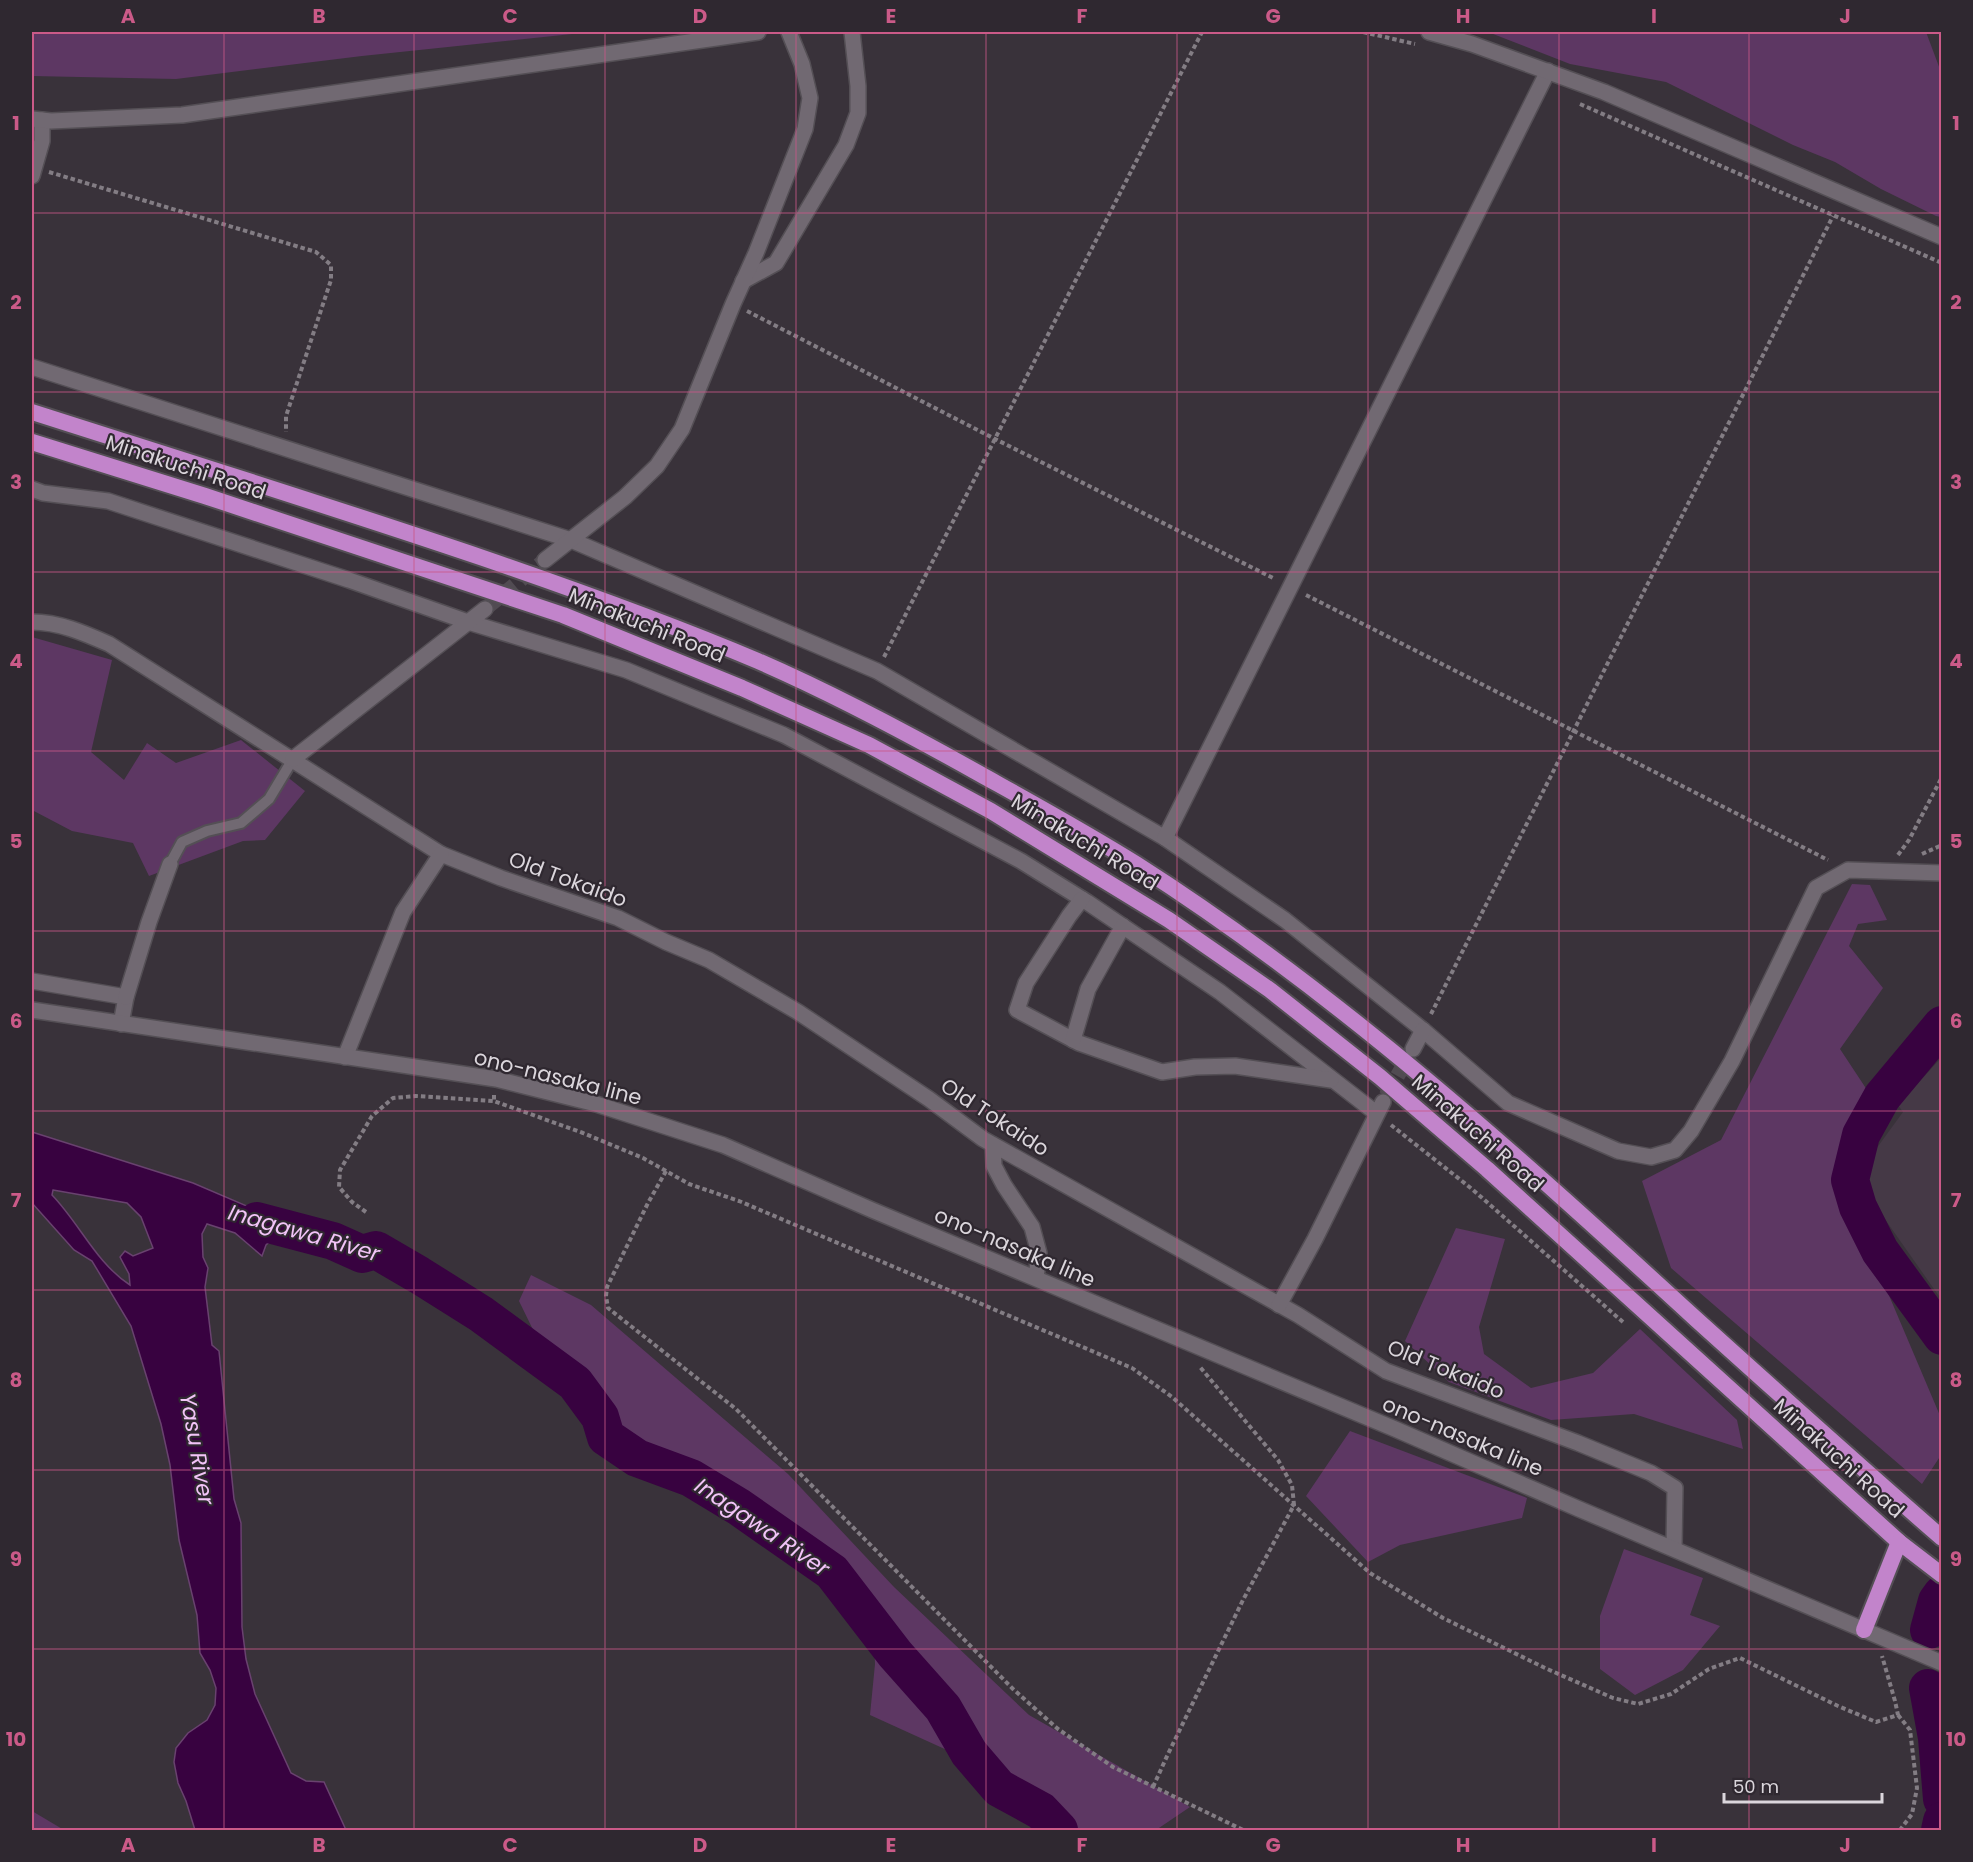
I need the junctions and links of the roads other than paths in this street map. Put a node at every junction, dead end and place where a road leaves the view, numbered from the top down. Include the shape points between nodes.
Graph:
1 (758, 32) edge
2 (852, 32) edge
3 (1429, 32) edge
4 (791, 36) edge
5 (1548, 71) junction
6 (37, 120) edge
7 (33, 172) edge
8 (1941, 237) edge
9 (744, 281) junction
10 (32, 367) edge
11 (32, 412) edge
12 (32, 442) edge
13 (32, 489) edge
14 (571, 540) junction
15 (545, 560) tunnel mouth
16 (485, 609) tunnel mouth
17 (32, 622) edge
18 (468, 622) junction
19 (292, 759) junction
20 (1165, 838) junction
21 (441, 854) junction
22 (170, 864) joint
23 (1941, 873) edge
24 (1082, 899) junction
25 (1123, 926) junction
26 (32, 981) edge
27 (126, 997) junction
28 (32, 1010) edge
29 (121, 1024) junction
30 (1423, 1030) junction
31 (1073, 1040) junction
32 (1413, 1049) tunnel mouth
33 (345, 1058) junction
34 (1334, 1080) junction
35 (993, 1145) junction
36 (1036, 1278) junction
37 (1279, 1305) junction
38 (1941, 1538) edge
39 (1899, 1542) junction
40 (1674, 1548) junction
41 (1937, 1572) edge
42 (1864, 1630) junction
43 (1941, 1663) edge

1 - 6 street via 182,115
2 - 9 street via 858,113 846,145 776,262
3 - 5 street
4 - 9 street via 810,98 805,129
5 - 8 street
5 - 20 street
6 - 7 street via 42,141
9 - 14 street via 682,429 657,466
10 - 14 street
11 - 38 highway, Minakuchi Road via 408,532 630,609 847,703 1059,818 1214,917 1366,1030 1571,1204
12 - 39 highway, Minakuchi Road via 563,615 742,688 868,745 991,811 1169,920 1270,990 1380,1077
13 - 18 street via 108,501
14 - 15 street
14 - 20 street via 877,671
16 - 18 street
17 - 19 street, Old Tokaido via 80,631 109,644
18 - 19 street
18 - 24 street via 626,670 784,735 1021,861
19 - 21 street, Old Tokaido
19 - 22 lane via 269,799 241,823 182,842
20 - 30 street via 1285,920
21 - 33 street via 404,912
21 - 35 street, Old Tokaido via 618,918 709,960 798,1012
22 - 27 street
23 - 30 street via 1848,870 1816,888 1732,1061 1691,1131 1675,1150 1652,1157 1617,1151 1508,1103
24 - 25 street
24 - 31 street via 1026,983 1017,1010
25 - 31 street via 1088,989
25 - 34 street via 1220,992
26 - 27 street
27 - 29 street
28 - 29 street, ono-nasaka line
29 - 33 street, ono-nasaka line
30 - 32 street
31 - 34 street via 1162,1072 1235,1066
33 - 36 street, ono-nasaka line via 496,1079 596,1104 723,1145
34 - 37 street via 1379,1107
35 - 36 street via 994,1166 1032,1227 1039,1253
35 - 37 street, Old Tokaido
36 - 40 street, ono-nasaka line
37 - 40 street, Old Tokaido via 1386,1371 1651,1473 1675,1488
39 - 41 highway, Minakuchi Road
39 - 42 highway
40 - 42 street, ono-nasaka line
42 - 43 street, ono-nasaka line

